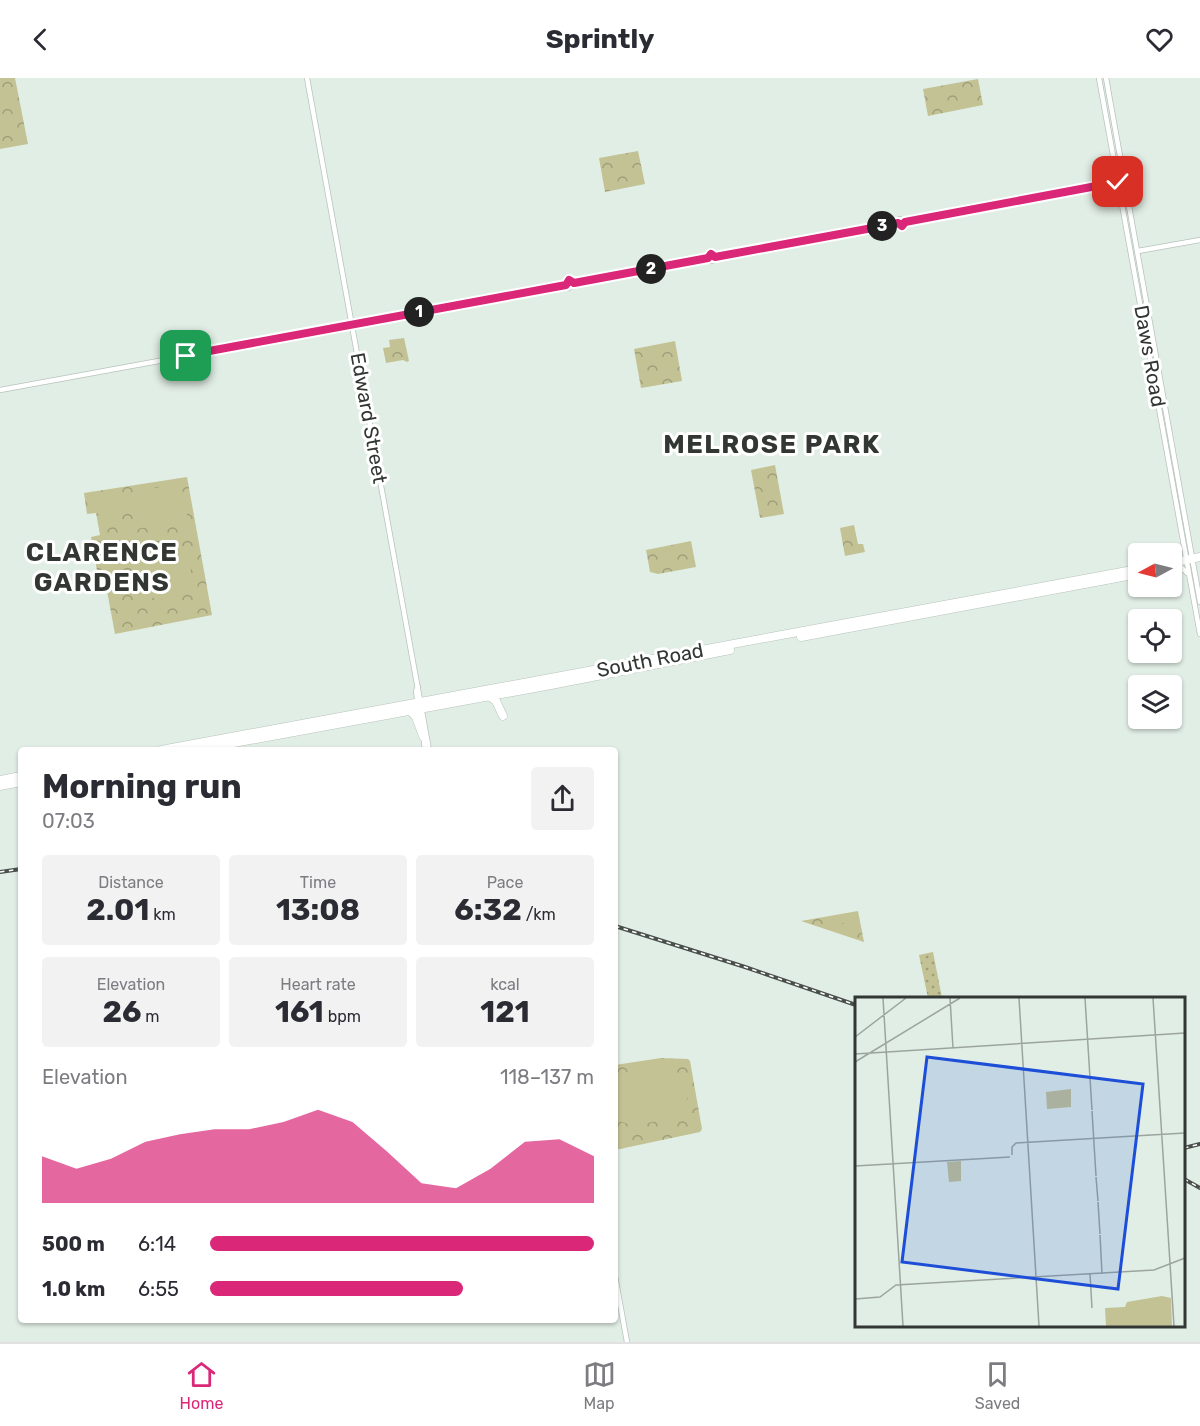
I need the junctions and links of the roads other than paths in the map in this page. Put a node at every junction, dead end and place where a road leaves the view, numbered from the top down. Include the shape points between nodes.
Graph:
1 (306, 78) edge
2 (1099, 78) edge
3 (1106, 78) edge
4 (1125, 181) junction
5 (1119, 182) junction
6 (1200, 240) edge
7 (1135, 252) junction
8 (352, 324) junction
9 (0, 390) edge
10 (1188, 562) edge
11 (1128, 571) edge
12 (1128, 576) edge
13 (1200, 602) edge
14 (1200, 634) edge
15 (685, 644) dead end
16 (693, 652) junction
17 (509, 693) junction
18 (489, 696) junction
19 (420, 705) junction
20 (501, 706) dead end
21 (409, 710) junction
22 (503, 716) dead end
23 (423, 736) junction
24 (178, 747) edge
25 (212, 747) edge
26 (426, 747) edge
27 (427, 747) edge
28 (18, 777) edge
29 (2, 780) edge
30 (18, 783) edge
31 (0, 786) edge
32 (618, 1292) edge
33 (627, 1342) edge

1 - 8 street, Edward Street
2 - 5 street, Daws Road
3 - 4 street, Daws Road
4 - 5 street
4 - 7 street, Daws Road
5 - 7 street, Daws Road
5 - 8 street via 905,222 902,226 898,223 715,257 712,261 708,258 573,283 569,288 566,285
6 - 7 street
7 - 10 street, Daws Road
7 - 10 street, Daws Road via 1193,554
8 - 9 street via 193,354 189,351 186,356
8 - 19 street, Edward Street
10 - 13 street, Daws Road
10 - 14 street, Daws Road
11 - 16 highway, South Road
12 - 17 highway, South Road
15 - 16 highway
16 - 19 highway, South Road
17 - 18 highway, South Road
17 - 20 highway
18 - 19 highway, South Road
18 - 22 highway
19 - 21 highway, South Road
19 - 23 street
19 - 24 highway, South Road
19 - 27 street
21 - 23 highway
21 - 25 highway, South Road
23 - 26 street
28 - 29 highway
30 - 31 highway
32 - 33 street

